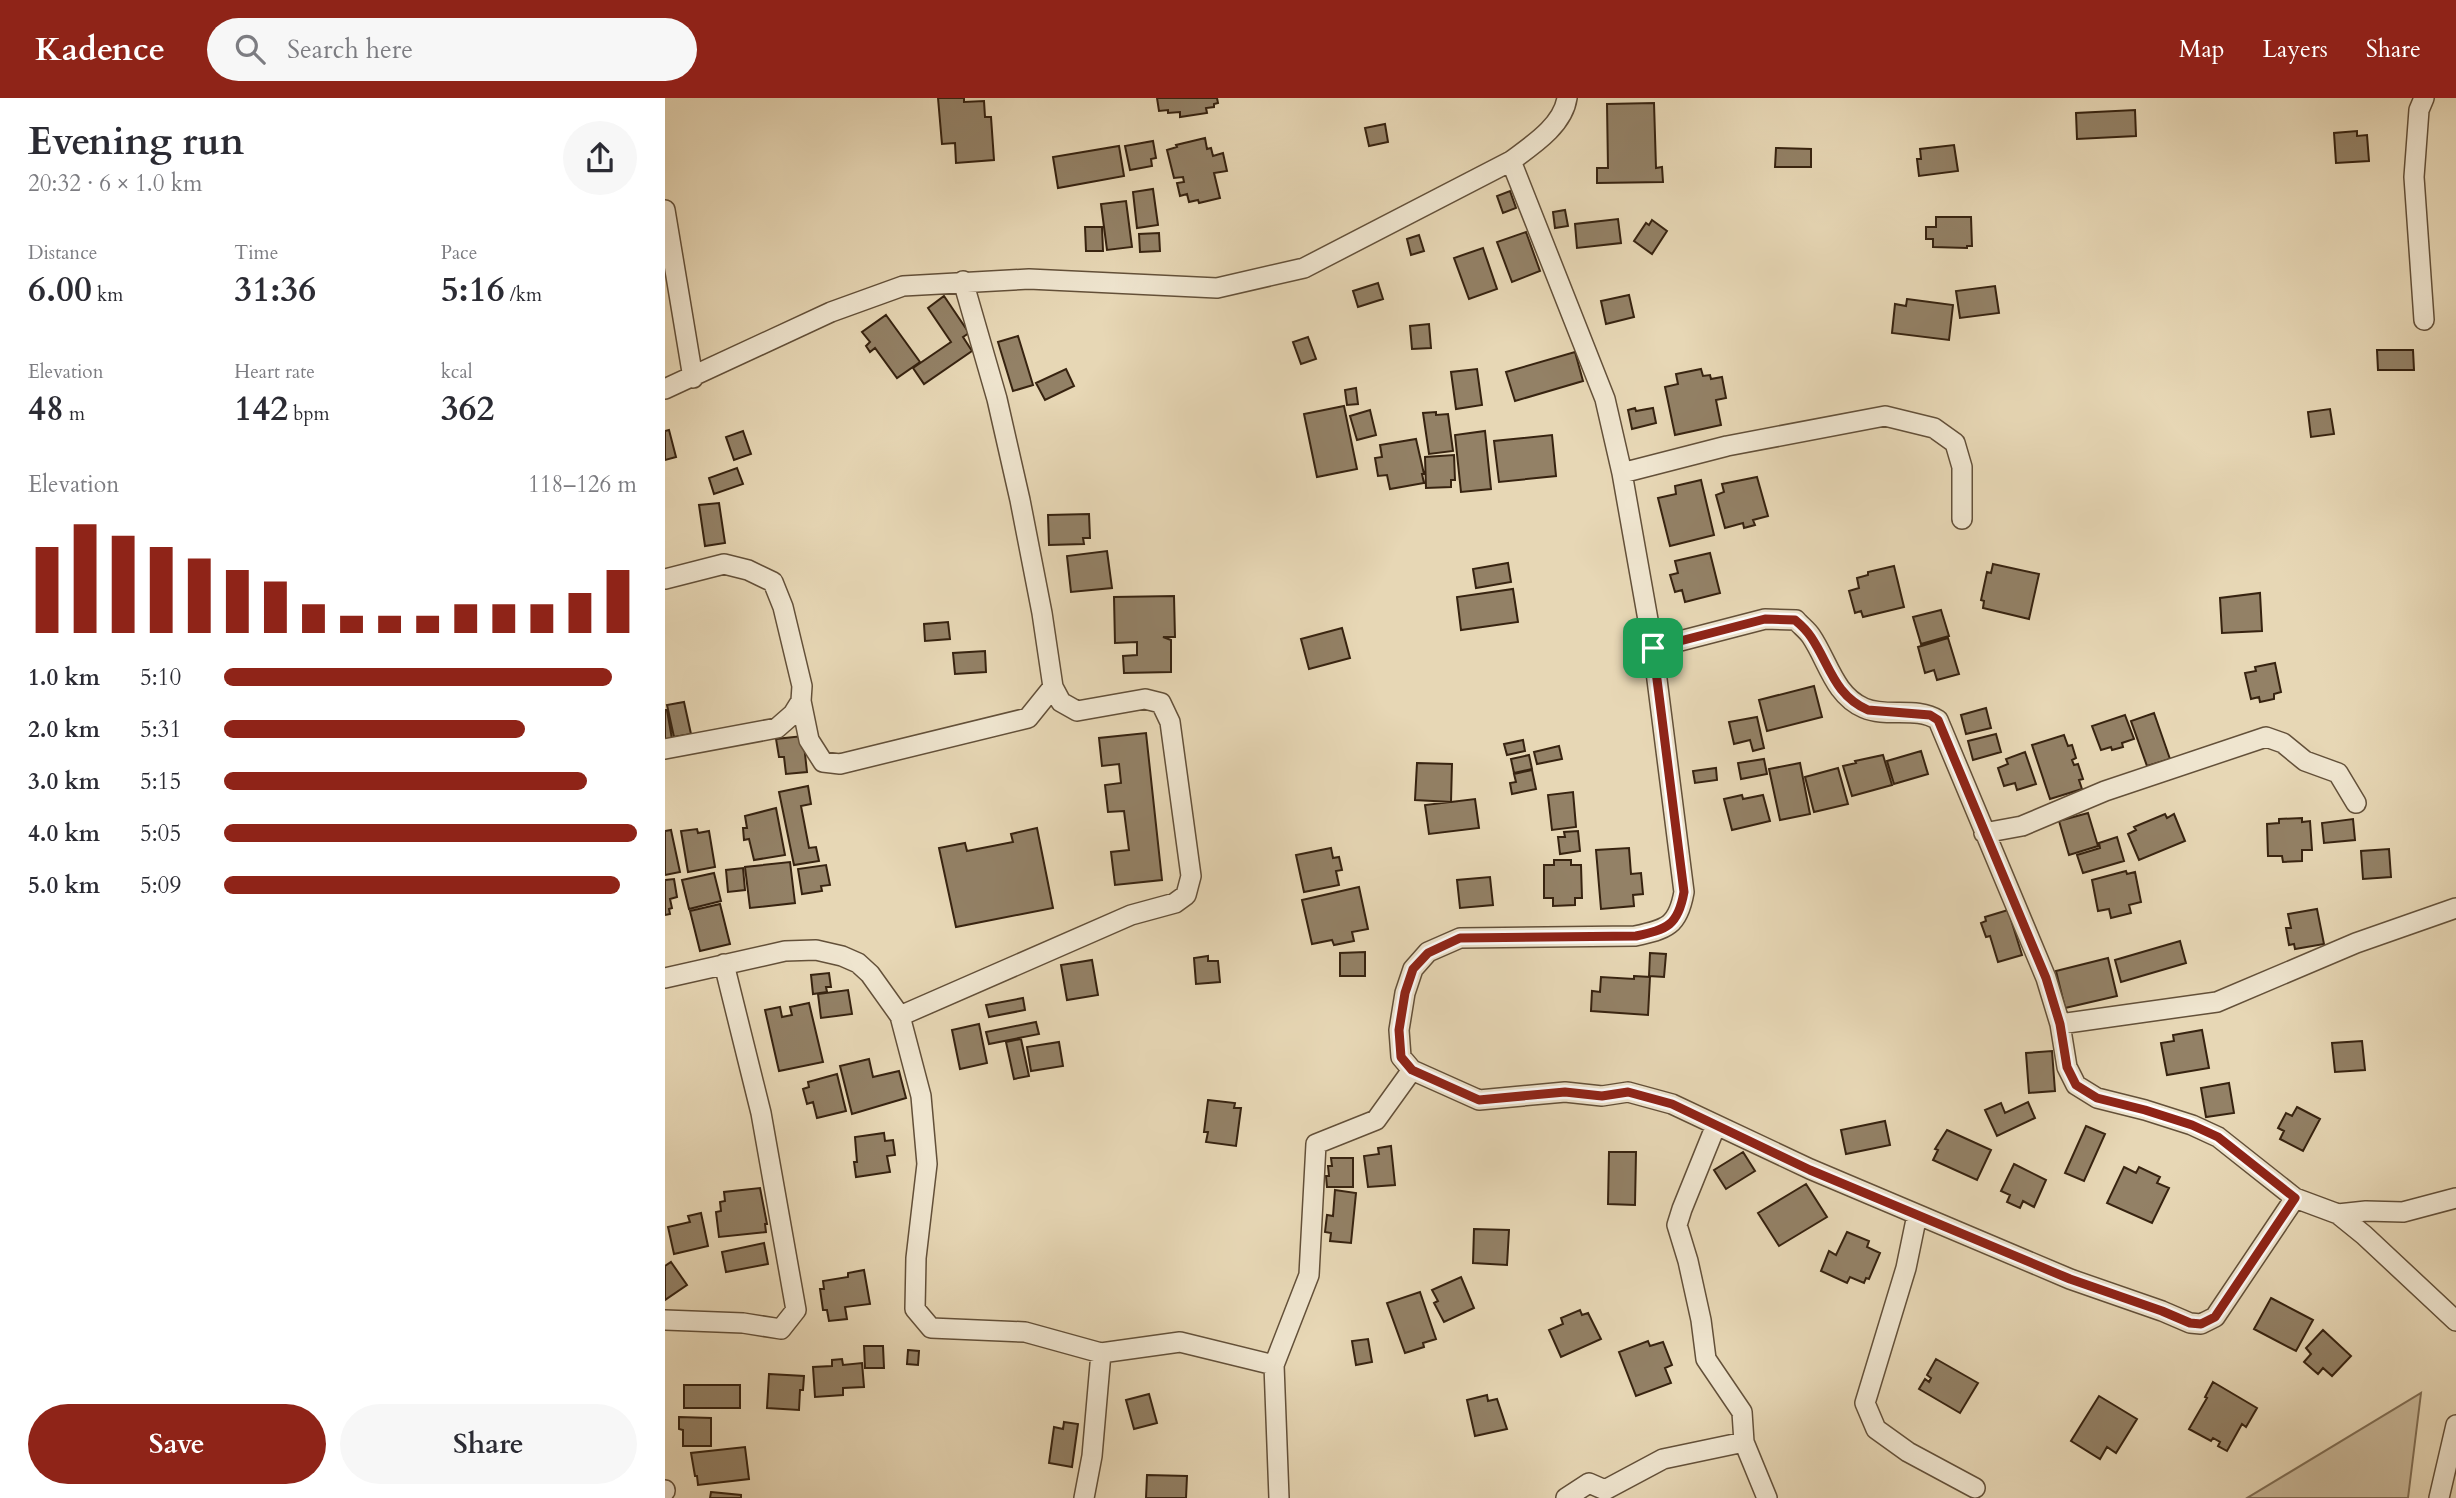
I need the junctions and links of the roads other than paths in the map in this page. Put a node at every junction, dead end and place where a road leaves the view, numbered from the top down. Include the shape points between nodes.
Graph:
1 (1567, 98) edge
2 (2424, 98) edge
3 (1511, 161) junction
4 (665, 210) edge
5 (963, 281) junction
6 (2424, 320) dead end
7 (693, 378) junction
8 (665, 389) edge
9 (1622, 473) junction
10 (1962, 519) dead end
11 (665, 579) edge
12 (1653, 648) junction
13 (1053, 687) junction
14 (801, 701) junction
15 (665, 749) edge
16 (2356, 803) dead end
17 (1984, 833) junction
18 (2456, 908) edge
19 (724, 964) junction
20 (665, 978) edge
21 (900, 1016) junction
22 (2060, 1024) junction
23 (1412, 1070) junction
24 (1716, 1125) junction
25 (2295, 1198) junction
26 (2456, 1198) edge
27 (2338, 1213) junction
28 (1917, 1215) junction
29 (665, 1320) edge
30 (2456, 1321) edge
31 (1101, 1353) junction
32 (1273, 1365) junction
33 (2456, 1425) edge
34 (1744, 1442) junction
35 (1975, 1488) dead end
36 (1084, 1498) edge
37 (1279, 1498) edge
38 (1566, 1498) edge
39 (1767, 1498) edge
40 (2439, 1498) edge

1 - 3 street via 1557,121
2 - 6 street via 2414,177
3 - 5 street via 1304,268 1217,288 1029,279
3 - 9 street via 1605,399
4 - 7 street
5 - 7 street via 903,286 831,312
5 - 13 street via 1020,500
7 - 8 street
9 - 10 street via 1727,446 1885,416 1934,428 1955,443 1962,467
9 - 12 street
11 - 14 street via 724,564 773,582 802,686
12 - 17 street via 1765,619 1795,620 1810,635 1846,697 1868,710 1930,715 1938,720
12 - 23 street via 1684,892 1680,911 1664,929 1636,936 1460,938 1428,953 1413,969 1399,1030 1401,1057
13 - 14 street via 1028,719 840,764 823,762 809,740
13 - 21 street via 1061,702 1077,711 1145,699 1161,703 1170,722 1192,876 1186,895
14 - 15 street via 777,728
16 - 17 street via 2338,773 2305,761 2283,743 2266,737 2105,791 2022,826
17 - 22 street via 2046,978
18 - 22 street via 2356,943 2217,1002
19 - 20 street
19 - 21 street via 785,951 816,950 842,956 870,974
19 - 29 street via 761,1114 796,1310 781,1329
21 - 31 street via 921,1096 927,1164 915,1310 931,1328 1025,1332
22 - 25 street via 2067,1067 2076,1085 2097,1098 2218,1137
23 - 24 street via 1479,1100 1628,1092 1672,1104
23 - 32 street via 1376,1120 1316,1144 1308,1275
24 - 28 street
24 - 34 street via 1678,1225 1706,1359 1742,1412
25 - 27 street
25 - 28 street via 2215,1317 2201,1324 2070,1279
26 - 27 street via 2403,1212
27 - 30 street
28 - 35 street via 1906,1268 1865,1403 1876,1429
31 - 32 street via 1180,1342
31 - 36 street
32 - 37 street
33 - 40 street
34 - 38 street via 1663,1459 1605,1490 1589,1483
34 - 39 street

